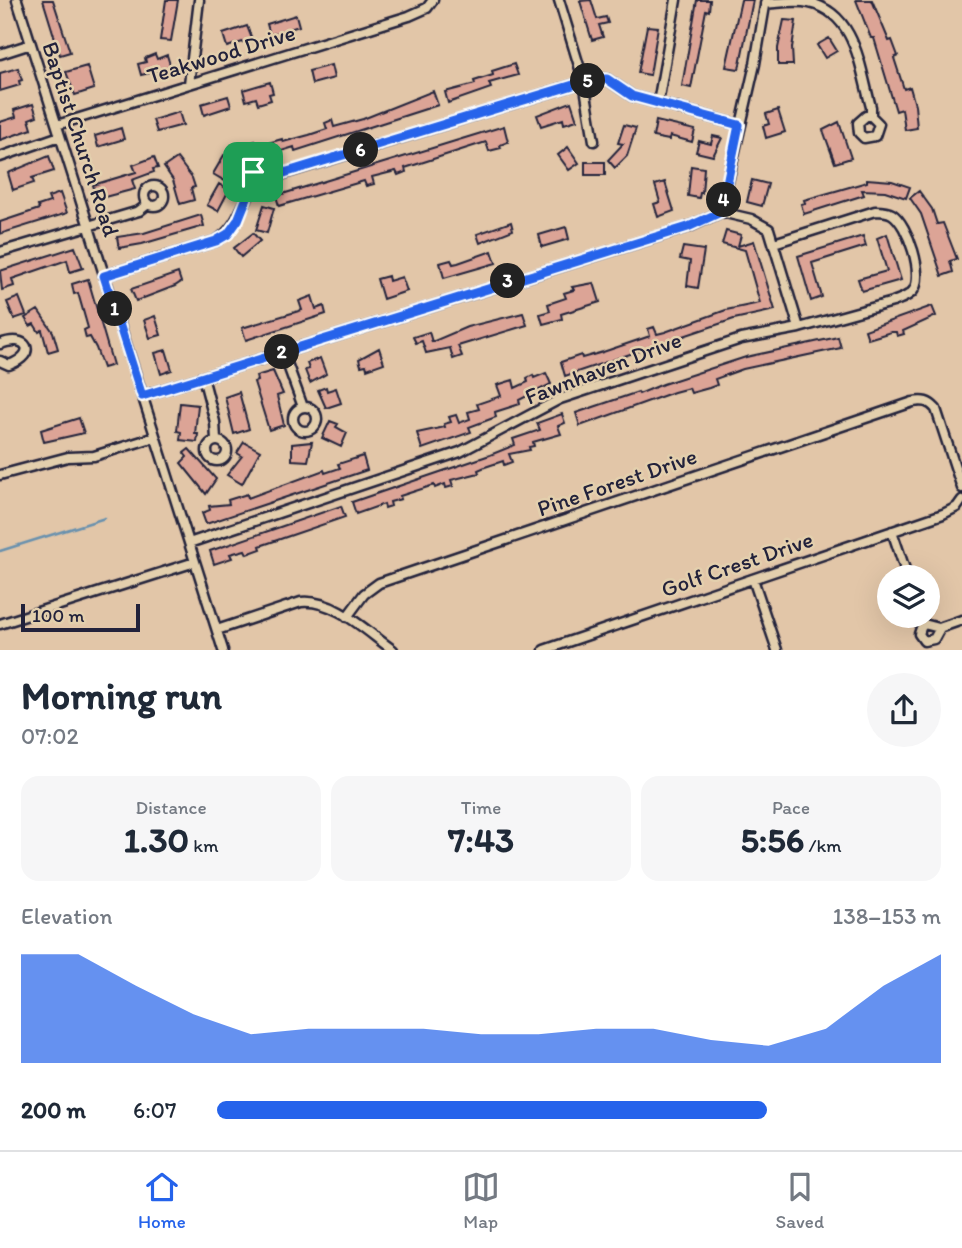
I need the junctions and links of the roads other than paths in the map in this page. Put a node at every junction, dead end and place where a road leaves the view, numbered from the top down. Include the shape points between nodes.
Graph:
1 (17, 0) edge
2 (199, 0) edge
3 (433, 0) edge
4 (559, 0) edge
5 (676, 0) edge
6 (766, 2) edge
7 (31, 44) junction
8 (0, 54) edge
9 (584, 82) junction
10 (188, 84) junction
11 (658, 103) junction
12 (871, 117) dead end
13 (57, 125) junction
14 (739, 125) junction
15 (60, 136) junction
16 (594, 141) dead end
17 (0, 157) edge
18 (148, 204) dead end
19 (721, 212) junction
20 (88, 225) junction
21 (774, 243) junction
22 (0, 252) edge
23 (104, 276) junction
24 (799, 328) junction
25 (0, 342) edge
26 (283, 352) junction
27 (0, 361) edge
28 (203, 377) junction
29 (142, 396) junction
30 (303, 407) dead end
31 (155, 437) junction
32 (216, 440) dead end
33 (0, 475) edge
34 (962, 488) edge
35 (962, 500) edge
36 (892, 531) junction
37 (189, 543) junction
38 (195, 562) junction
39 (904, 565) edge
40 (753, 579) junction
41 (347, 617) junction
42 (962, 620) edge
43 (0, 624) edge
44 (920, 628) edge
45 (940, 628) joint
46 (217, 631) junction
47 (223, 649) edge
48 (391, 649) edge
49 (544, 649) edge
50 (777, 649) edge

1 - 7 street, Baptist Church Road
2 - 10 street
3 - 10 street, Teakwood Drive via 409,16
4 - 9 street
5 - 11 street
6 - 12 street via 807,2 829,10 844,24
6 - 14 street
7 - 8 street
7 - 13 street, Baptist Church Road
9 - 11 street via 607,79 632,96
9 - 16 street
9 - 23 street via 271,177 250,190 231,231 216,241
10 - 13 street, Teakwood Drive
11 - 14 street
13 - 15 street, Baptist Church Road
14 - 19 street
15 - 17 street
15 - 20 street, Baptist Church Road
18 - 20 street via 139,211
19 - 21 street via 761,223
19 - 26 street via 688,227
20 - 22 street
20 - 23 street, Baptist Church Road
21 - 24 street
21 - 24 street, Fawnhaven Drive via 885,211 904,226 912,247 919,275 908,296
23 - 29 street, Baptist Church Road
24 - 37 street, Fawnhaven Drive via 741,339 560,400 476,446
25 - 27 street via 23,342 27,354 9,365
26 - 28 street
26 - 30 street
28 - 29 street
28 - 32 street
29 - 31 street, Baptist Church Road
31 - 33 street via 94,456 68,457
31 - 37 street, Baptist Church Road
34 - 41 street, Pine Forest Drive via 936,410 922,400 379,583
35 - 36 street, Golf Crest Drive via 957,507
36 - 39 street
36 - 40 street, Golf Crest Drive
37 - 38 street, Baptist Church Road
38 - 43 street
38 - 46 street, Baptist Church Road
40 - 49 street, Golf Crest Drive
40 - 50 street
41 - 46 street via 323,603 301,602
41 - 48 street
42 - 45 street
44 - 45 street via 924,641 934,639
46 - 47 street, Baptist Church Road

